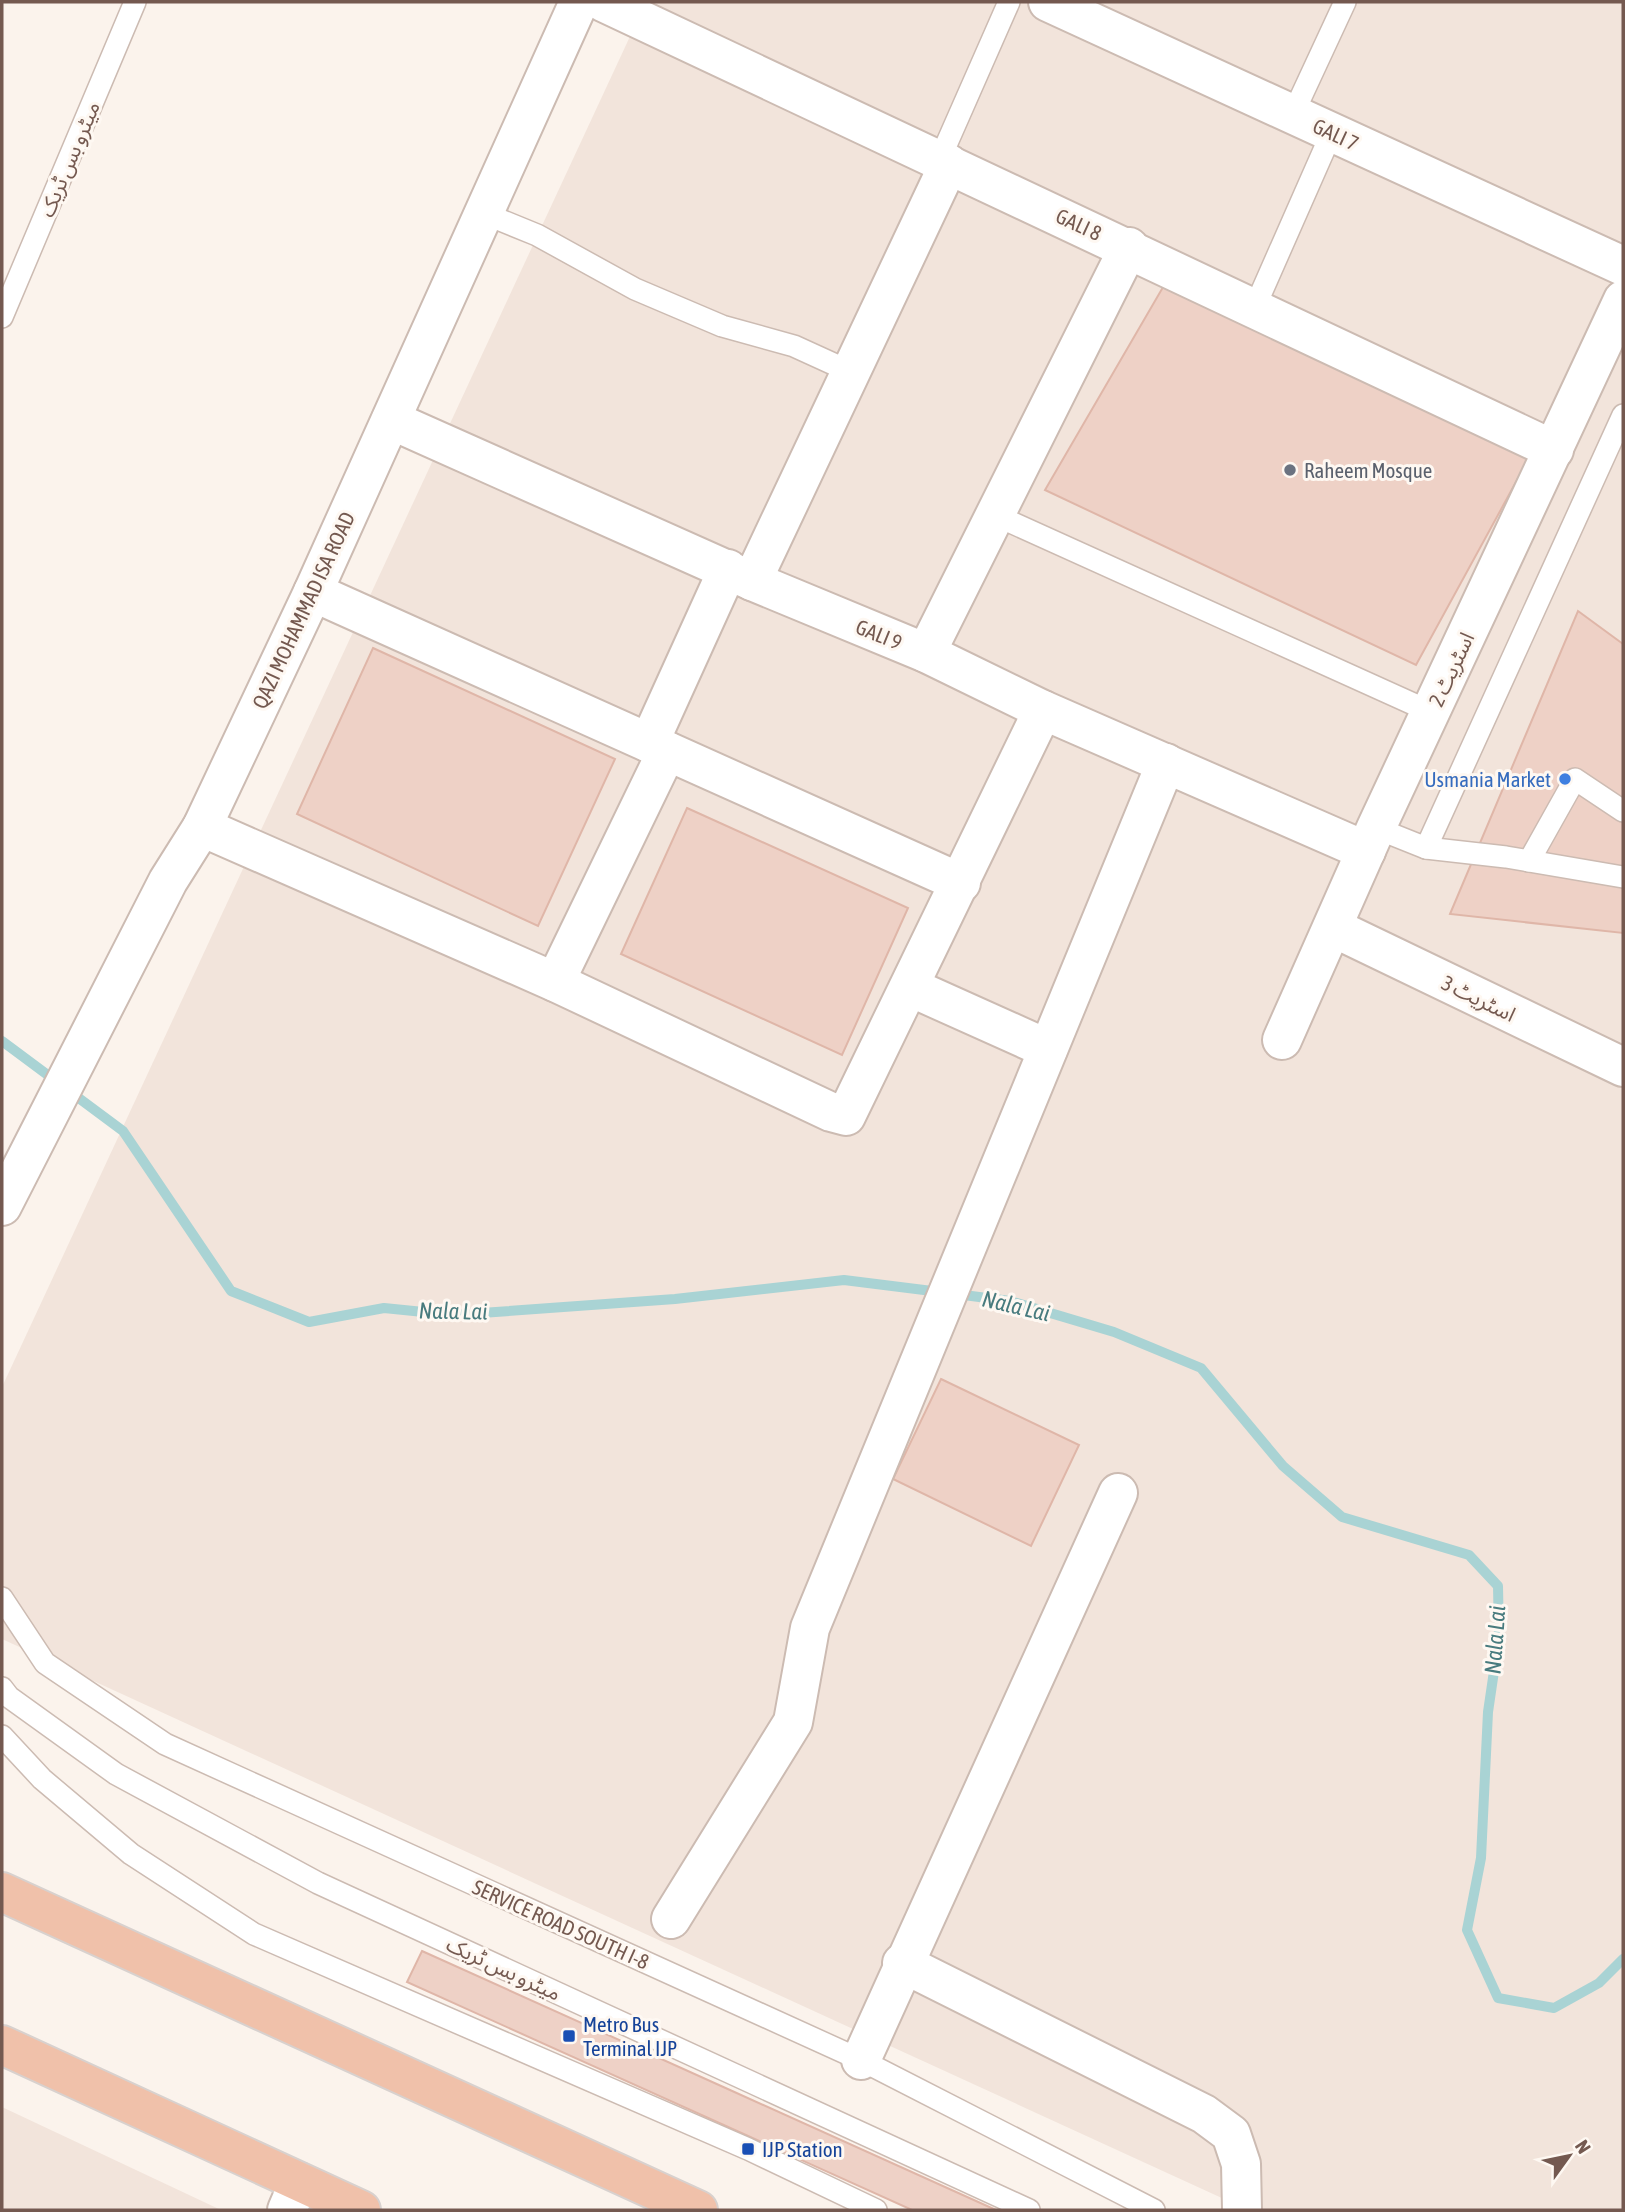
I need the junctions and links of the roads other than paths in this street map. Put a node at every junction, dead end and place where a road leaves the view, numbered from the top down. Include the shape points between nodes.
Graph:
1 (135, 2) edge
2 (579, 2) edge
3 (603, 2) edge
4 (1009, 2) edge
5 (1048, 2) edge
6 (1345, 2) edge
7 (1293, 114) junction
8 (1332, 132) junction
9 (944, 162) junction
10 (483, 213) junction
11 (1129, 247) junction
12 (1623, 266) edge
13 (1254, 309) junction
14 (1621, 312) edge
15 (2, 317) edge
16 (851, 372) junction
17 (1623, 415) edge
18 (391, 420) junction
19 (1554, 450) junction
20 (995, 515) junction
21 (740, 575) junction
22 (313, 592) junction
23 (926, 653) junction
24 (1043, 710) junction
25 (1431, 712) junction
26 (658, 747) junction
27 (1166, 763) junction
28 (1623, 811) edge
29 (202, 827) junction
30 (1371, 839) junction
31 (1426, 848) junction
32 (1529, 861) junction
33 (1623, 877) edge
34 (961, 883) junction
35 (1334, 928) junction
36 (555, 982) junction
37 (910, 987) junction
38 (1282, 1040) dead end
39 (1048, 1049) junction
40 (1623, 1067) edge
41 (2, 1206) edge
42 (1118, 1493) dead end
43 (2, 1598) edge
44 (2, 1688) edge
45 (2, 1736) edge
46 (2, 1892) edge
47 (671, 1919) dead end
48 (902, 1963) junction
49 (2, 2045) edge
50 (861, 2060) junction
51 (293, 2196) edge
52 (361, 2210) edge
53 (698, 2210) edge
54 (876, 2210) edge
55 (1029, 2210) edge
56 (1154, 2210) edge
57 (1242, 2210) edge

1 - 15 lane, میٹرو بس ٹریک
2 - 10 street, QAZI MOHAMMAD ISA ROAD
3 - 9 street, GALI 8
4 - 9 lane
5 - 7 street, GALI 7
6 - 7 lane
7 - 8 street, GALI 7
8 - 12 street, GALI 7
8 - 13 lane
9 - 11 street, GALI 8
9 - 16 street
10 - 16 lane via 537,236 635,289 722,326 794,346
10 - 18 street, QAZI MOHAMMAD ISA ROAD
11 - 13 street, GALI 8
11 - 20 street
13 - 19 street, GALI 8
14 - 19 street, اسٹریٹ 2
16 - 21 street
17 - 31 lane
18 - 21 street, GALI 9
18 - 22 street, QAZI MOHAMMAD ISA ROAD
19 - 25 street, اسٹریٹ 2
20 - 23 street
20 - 25 lane
21 - 23 street, GALI 9
21 - 26 street
22 - 26 street
22 - 29 street, QAZI MOHAMMAD ISA ROAD
23 - 24 street, GALI 9
24 - 27 street, GALI 9
24 - 34 street
25 - 30 street, اسٹریٹ 2
26 - 34 street
26 - 36 street
27 - 30 street, GALI 9
27 - 39 street
28 - 32 lane via 1575,779
29 - 36 street
29 - 41 street, QAZI MOHAMMAD ISA ROAD via 168,881
30 - 31 lane
30 - 35 street, اسٹریٹ 2
31 - 32 lane
32 - 33 lane
34 - 37 street
35 - 38 street, اسٹریٹ 2
35 - 40 street, اسٹریٹ 3
36 - 37 street via 846,1116
37 - 39 street
39 - 47 street via 810,1628 793,1722
42 - 48 street
43 - 50 lane, SERVICE ROAD SOUTH I-8 via 45,1663 165,1744
44 - 55 lane, میٹرو بس ٹریک via 116,1774 318,1883
45 - 54 lane via 42,1780 131,1854 254,1934 748,2149
46 - 53 highway
48 - 50 street
48 - 57 street via 1204,2114 1231,2134 1241,2164
49 - 51 highway
50 - 56 lane, SERVICE ROAD SOUTH I-8
51 - 52 highway

